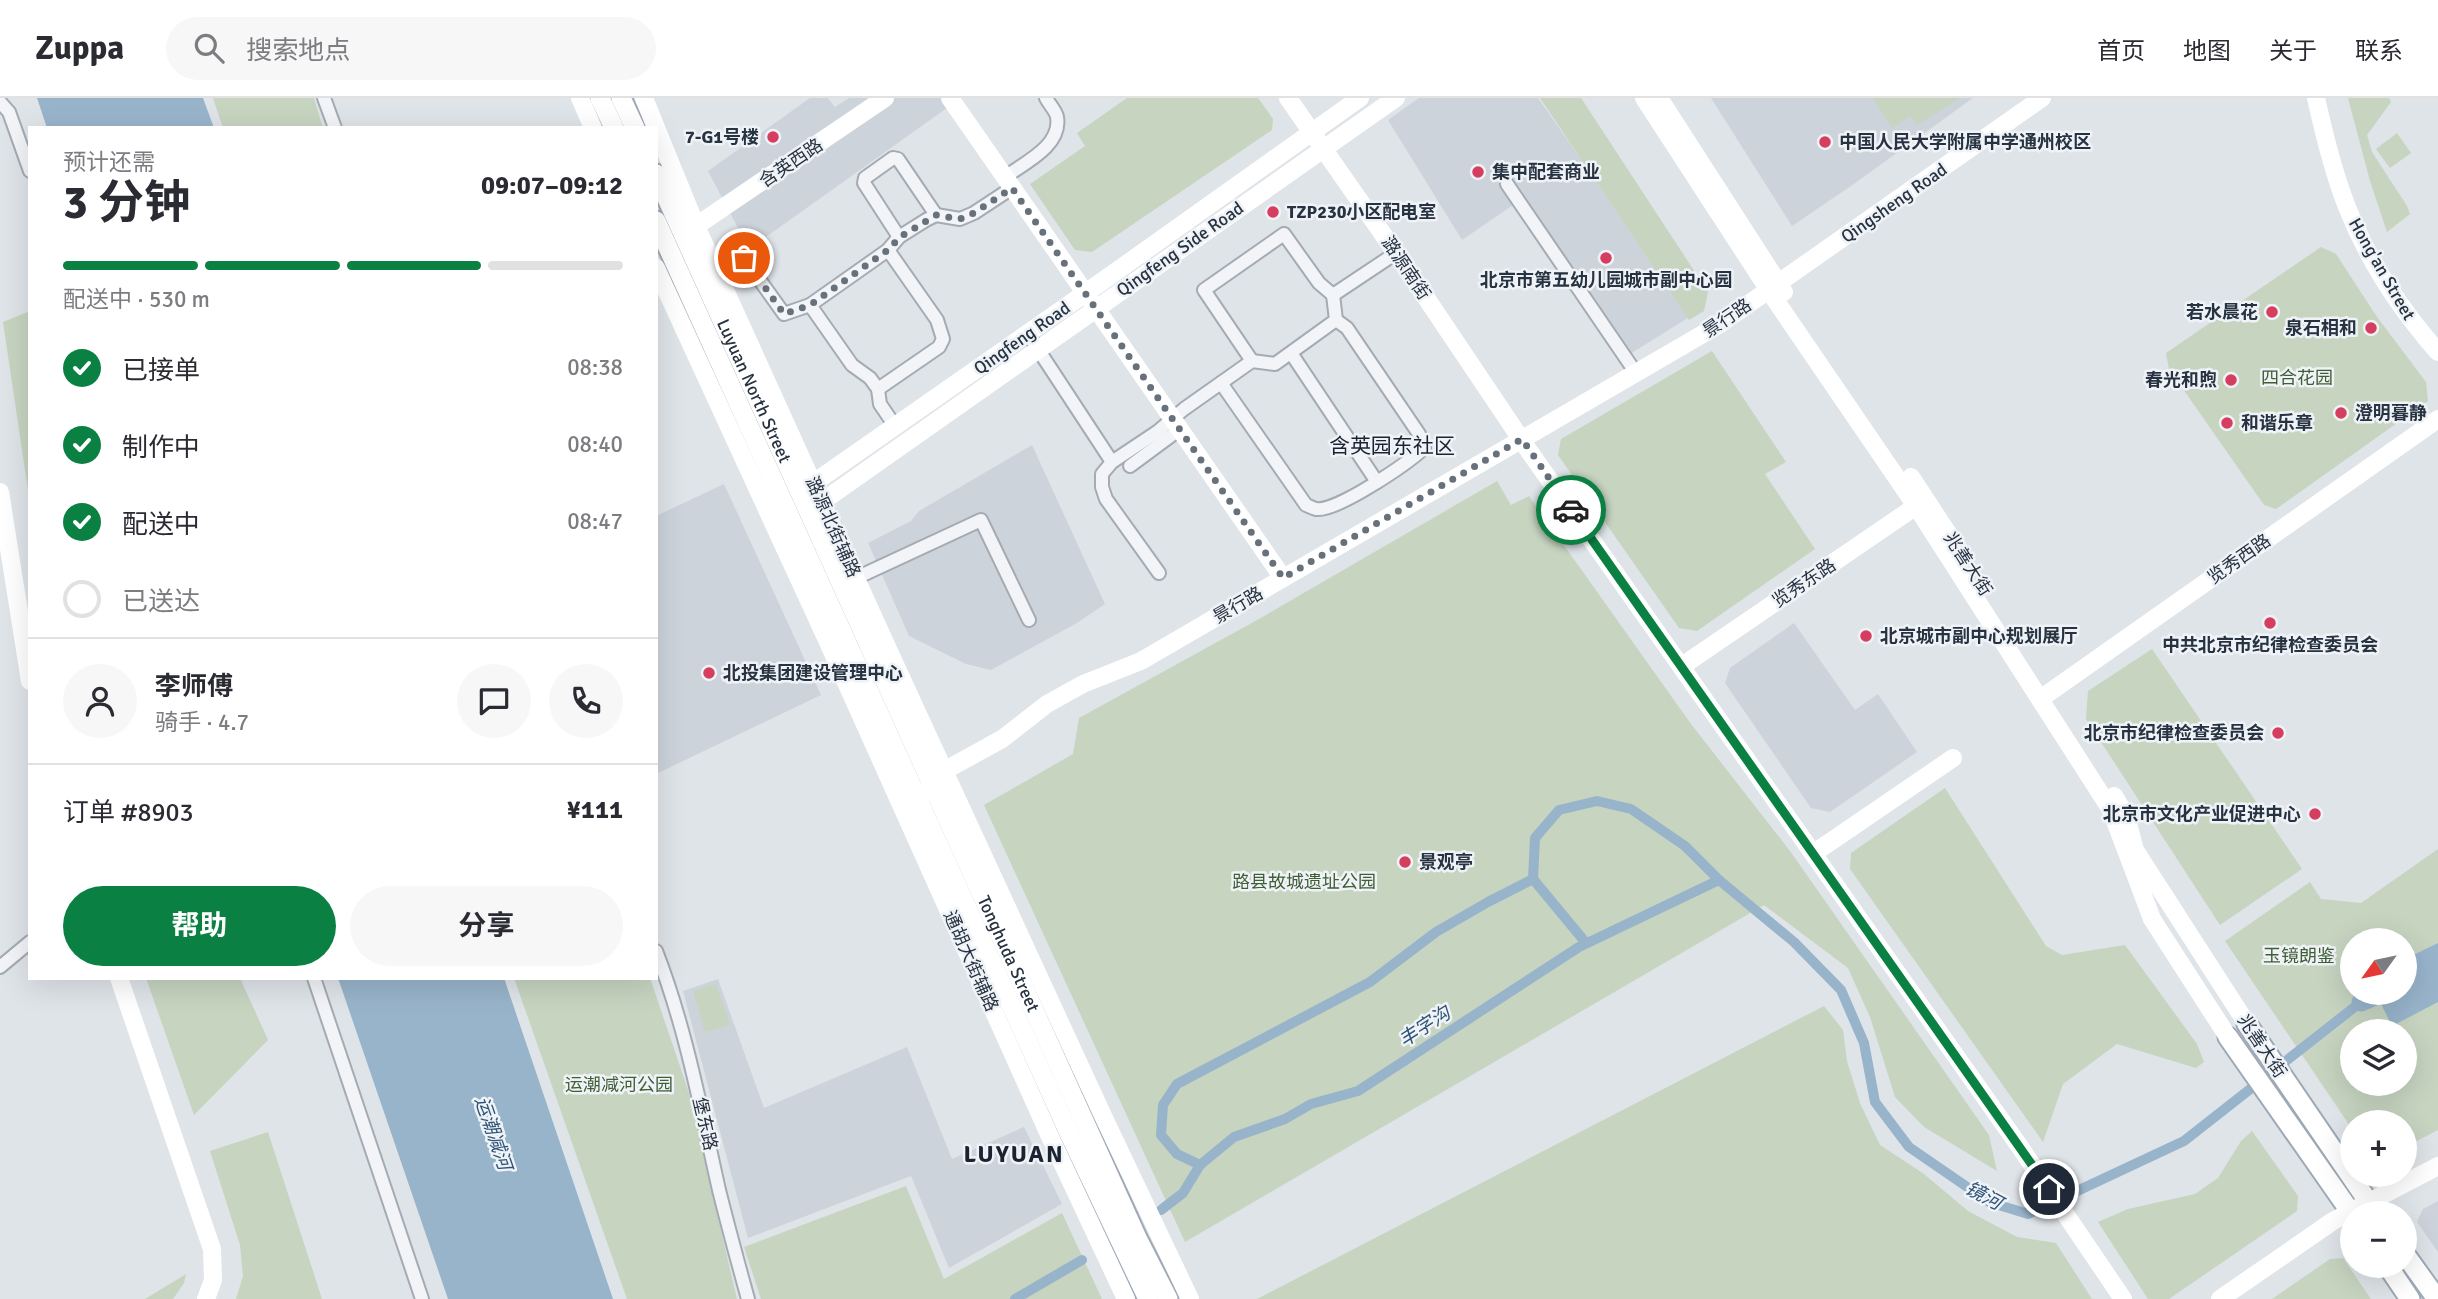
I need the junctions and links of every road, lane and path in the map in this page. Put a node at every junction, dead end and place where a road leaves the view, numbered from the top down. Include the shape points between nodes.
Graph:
1 (324, 98) edge
2 (580, 98) edge
3 (600, 98) edge
4 (621, 98) edge
5 (644, 98) edge
6 (885, 98) edge
7 (950, 98) edge
8 (1046, 98) edge
9 (1288, 98) edge
10 (1360, 98) edge
11 (1396, 98) edge
12 (1644, 98) edge
13 (1659, 98) edge
14 (2042, 98) edge
15 (2315, 98) edge
16 (0, 102) edge
17 (334, 126) edge
18 (592, 126) edge
19 (613, 126) edge
20 (634, 126) edge
21 (655, 126) edge
22 (658, 132) edge
23 (1312, 132) junction
24 (1324, 149) junction
25 (28, 165) edge
26 (658, 178) edge
27 (1009, 182) junction
28 (1507, 184) dead end
29 (936, 215) junction
30 (658, 225) edge
31 (696, 226) junction
32 (900, 237) junction
33 (888, 250) junction
34 (1396, 253) junction
35 (744, 258) dead end
36 (658, 272) edge
37 (1773, 286) junction
38 (1333, 295) junction
39 (1091, 300) junction
40 (810, 305) junction
41 (1336, 320) junction
42 (1032, 341) junction
43 (2438, 352) edge
44 (1291, 353) junction
45 (1252, 361) junction
46 (1636, 373) junction
47 (1221, 383) junction
48 (878, 389) junction
49 (2438, 419) edge
50 (1176, 424) junction
51 (895, 426) junction
52 (1522, 439) junction
53 (1112, 462) junction
54 (1130, 466) dead end
55 (1377, 482) junction
56 (0, 492) edge
57 (799, 492) junction
58 (1922, 503) junction
59 (807, 511) junction
60 (1159, 573) dead end
61 (856, 578) junction
62 (1283, 578) junction
63 (835, 615) junction
64 (1029, 620) dead end
65 (1682, 666) junction
66 (28, 668) edge
67 (2045, 695) junction
68 (1953, 758) dead end
69 (938, 778) junction
70 (918, 801) junction
71 (1814, 853) junction
72 (28, 944) edge
73 (658, 956) edge
74 (0, 967) edge
75 (120, 980) edge
76 (315, 980) edge
77 (2247, 1024) joint
78 (2228, 1037) joint
79 (2438, 1166) edge
80 (2343, 1201) edge
81 (2368, 1201) edge
82 (2382, 1201) edge
83 (2340, 1219) edge
84 (2417, 1271) edge
85 (2396, 1278) edge
86 (206, 1299) edge
87 (422, 1299) edge
88 (748, 1299) edge
89 (1126, 1299) edge
90 (1148, 1299) edge
91 (1168, 1299) edge
92 (1190, 1299) edge
93 (2123, 1299) edge
94 (2220, 1299) edge
95 (2410, 1299) edge
96 (2437, 1299) edge

1 - 17 street
2 - 18 street
3 - 19 main road
4 - 20 main road
5 - 21 street, 潞源北街辅路
6 - 31 street, 含英西路
7 - 27 street
8 - 27 street via 1057,115 1053,139
9 - 23 street, 潞源南街
10 - 23 street, Qingfeng Road
11 - 24 street, Qingfeng Side Road
12 - 37 street, 兆善大街
13 - 37 street, 兆善大街
14 - 37 street, Qingsheng Road
15 - 43 street, Hong'an Street via 2339,186 2358,230 2395,297
16 - 25 street via 9,112
22 - 31 street, 潞源北街辅路
23 - 24 street, 潞源南街
23 - 39 street, Qingfeng Road
24 - 34 street, 潞源南街
24 - 39 street, Qingfeng Side Road
26 - 57 main road, Luyuan North Street
27 - 29 street via 974,213 960,219
27 - 39 street
28 - 46 street
29 - 32 street
29 - 32 street via 893,158 864,183
30 - 57 main road, Luyuan North Street
31 - 57 street, 潞源北街辅路
32 - 33 street
33 - 40 street
33 - 48 street via 937,320 943,340
34 - 38 street
34 - 52 street, 潞源南街
35 - 40 street via 784,314
36 - 63 street
37 - 46 street, 景行路 via 1720,324
37 - 58 street, 兆善大街
38 - 41 street
38 - 45 street via 1284,234 1204,290
39 - 42 street, Qingfeng Road
39 - 50 street
40 - 48 street via 852,365
41 - 44 street
41 - 55 street via 1347,328 1424,448
42 - 51 street, Qingfeng Road
42 - 53 street
42 - 59 street
44 - 45 street via 1275,364
44 - 55 street
45 - 47 street
46 - 52 street, 景行路
47 - 50 street
47 - 55 street via 1306,505 1328,507
48 - 51 street via 880,404
49 - 67 street, 览秀西路
50 - 53 street
50 - 54 street
50 - 62 street
51 - 57 street, Qingfeng Road
52 - 62 street, 景行路
52 - 65 street, 潞源南街
53 - 60 street via 1102,474 1106,499
56 - 66 street
57 - 59 main road, Luyuan North Street
57 - 59 street, 潞源北街辅路
58 - 65 street, 览秀东路
58 - 67 street, 兆善大街
59 - 61 street, 潞源北街辅路
59 - 63 main road, Luyuan North Street
61 - 64 street via 981,520
61 - 69 street, 潞源北街辅路
62 - 69 street, 景行路 via 1141,661 1047,704 1002,739
63 - 69 main road, Tonghuda Street
63 - 70 main road, Tonghuda Street
63 - 89 street, 通胡大街辅路 via 1052,1141
65 - 71 street, 潞源南街
67 - 77 street, 兆善大街 via 2126,816 2135,850
67 - 78 street, 兆善大街 via 2111,810 2152,919
68 - 71 street
69 - 70 street, 景行路
69 - 91 main road, Tonghuda Street via 1137,1238
69 - 92 street
70 - 90 main road, Tonghuda Street
71 - 93 street, 潞源南街
72 - 74 street
73 - 88 street, 堡东路
75 - 86 street via 212,1249 213,1280
76 - 87 street
77 - 81 main road, 兆善大街
78 - 80 main road, 兆善大街
79 - 82 street
83 - 94 street
84 - 96 main road
85 - 95 main road

